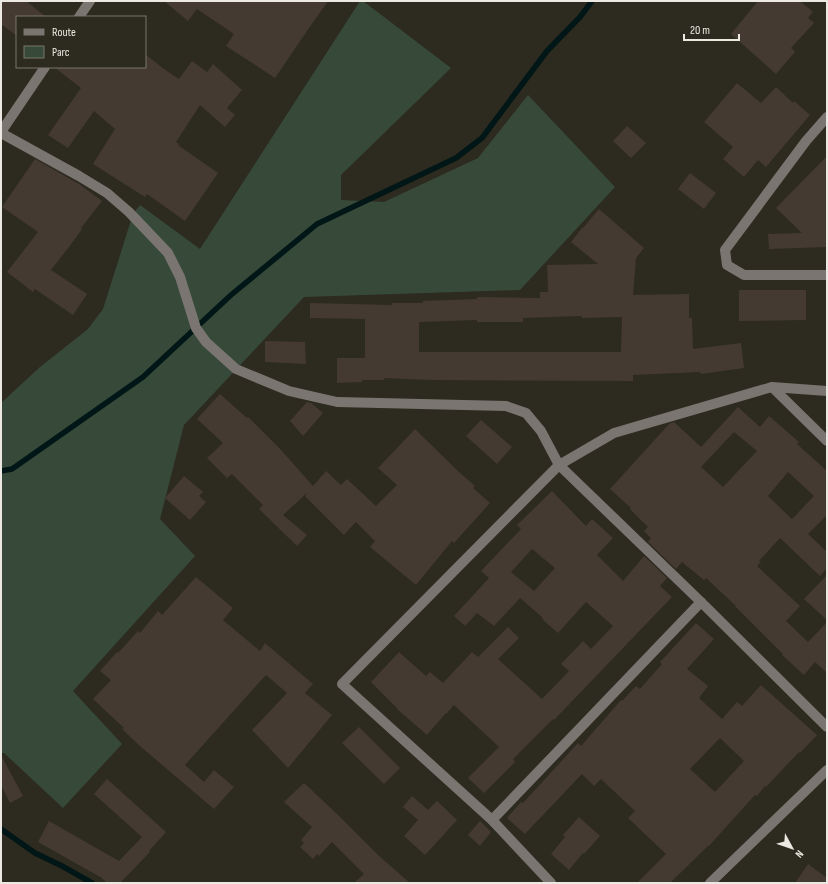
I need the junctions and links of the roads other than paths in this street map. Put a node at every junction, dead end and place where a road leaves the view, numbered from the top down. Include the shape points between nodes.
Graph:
1 (90, 1) edge
2 (80, 16) edge
3 (44, 68) edge
4 (827, 118) edge
5 (1, 132) edge
6 (827, 275) edge
7 (772, 387) junction
8 (827, 391) edge
9 (827, 441) edge
10 (559, 466) junction
11 (701, 602) junction
12 (827, 727) edge
13 (827, 770) edge
14 (492, 820) junction
15 (551, 883) edge
16 (710, 883) edge

1 - 2 street
3 - 5 street
4 - 6 street via 806,141 724,250 727,265 744,275
5 - 10 street via 107,193 129,212 168,253 180,277 196,328 206,342 236,369 289,390 338,402 506,406 526,413 541,431
7 - 8 street
7 - 9 street
7 - 10 street via 614,434
10 - 11 street
10 - 14 street via 342,684
11 - 12 street
11 - 14 street
13 - 16 street
14 - 15 street

